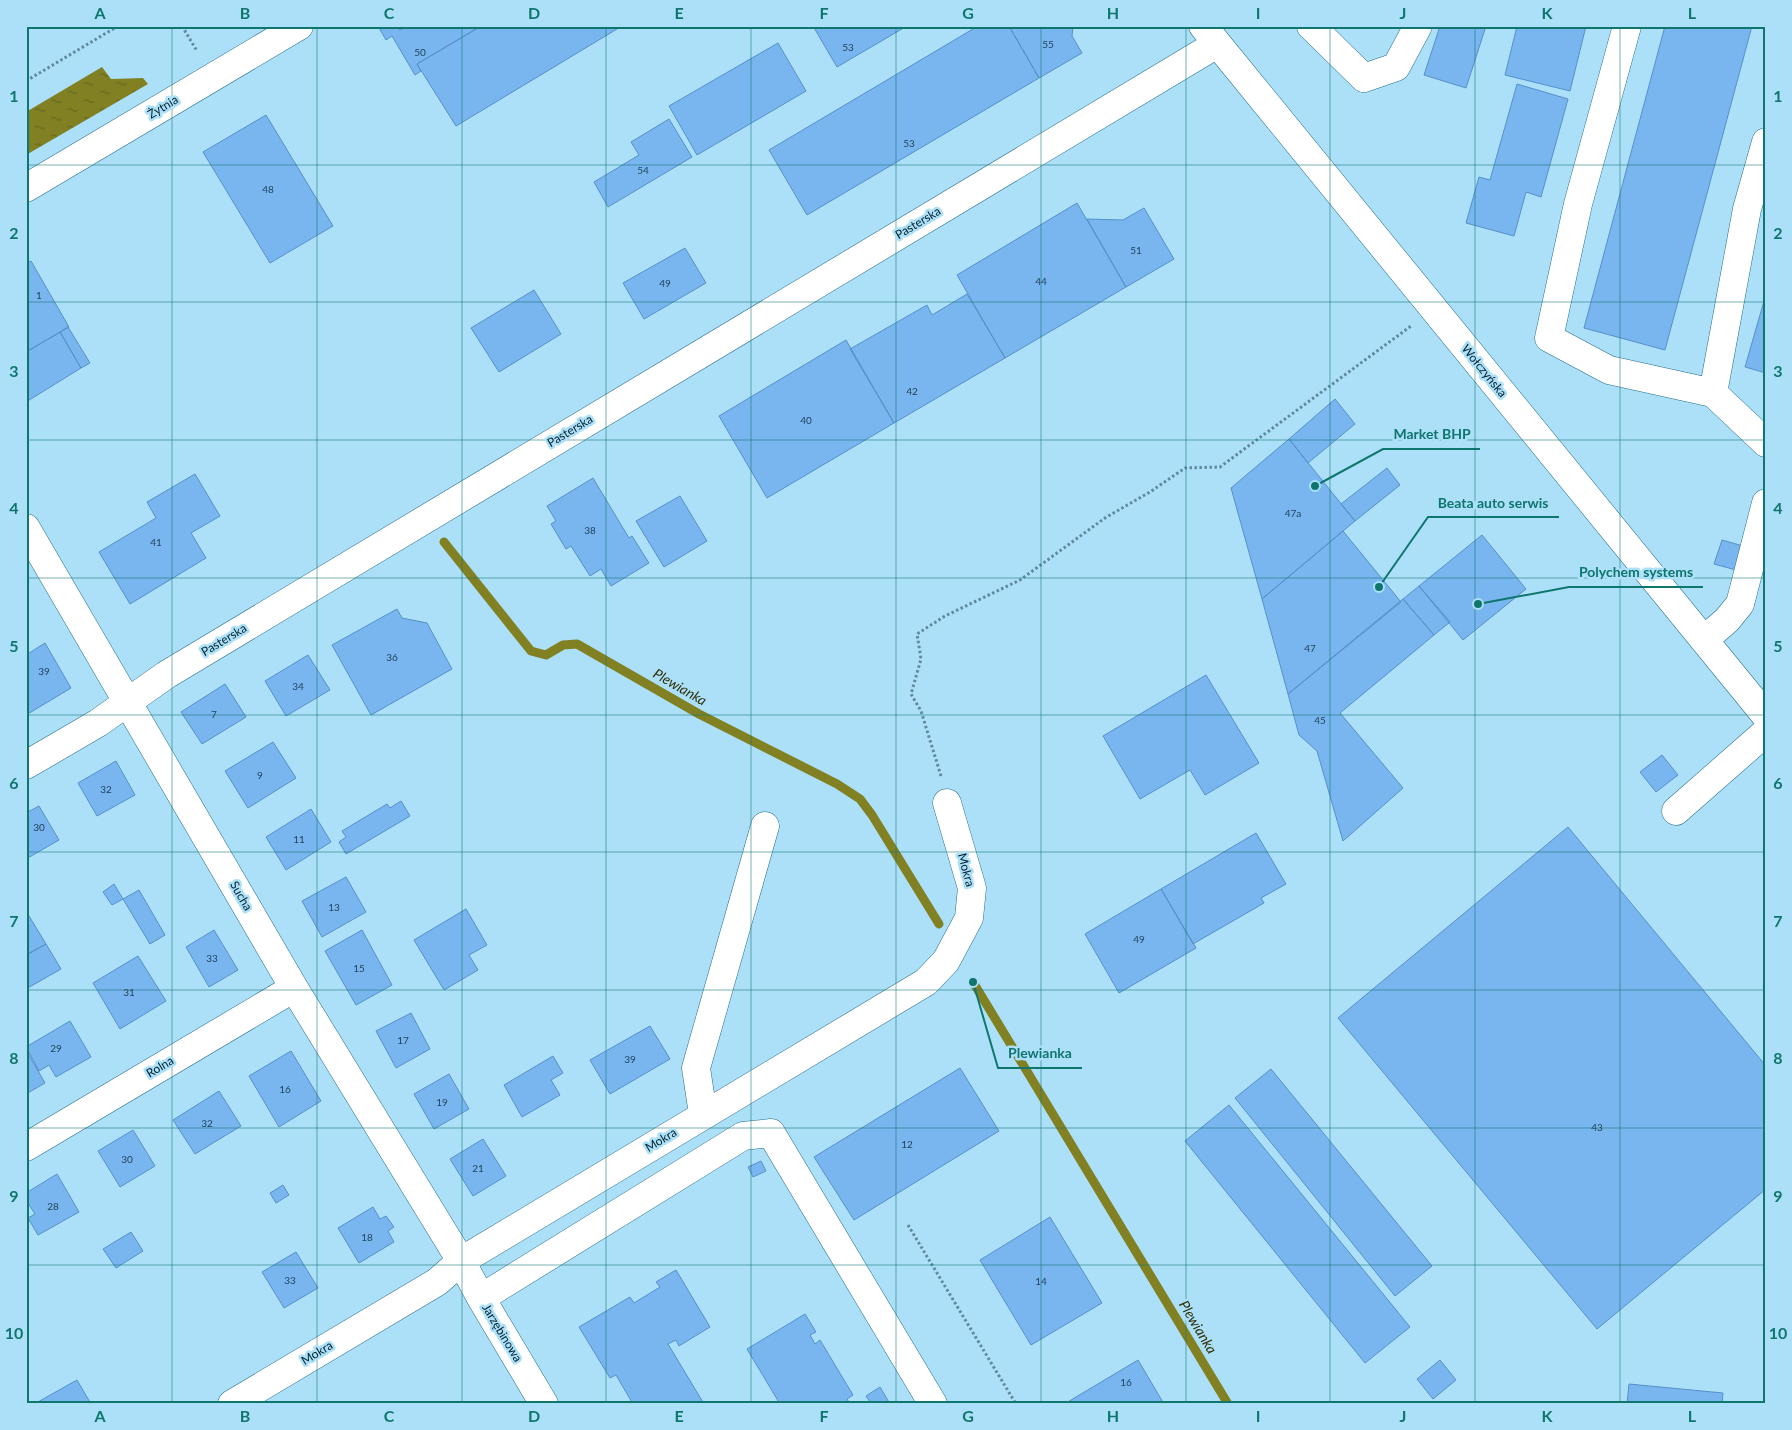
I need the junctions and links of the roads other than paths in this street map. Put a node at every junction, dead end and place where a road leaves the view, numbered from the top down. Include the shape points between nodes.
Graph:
1 (299, 26) edge
2 (1311, 26) edge
3 (1418, 26) edge
4 (1627, 26) edge
5 (1210, 35) edge
6 (1766, 142) edge
7 (26, 188) edge
8 (1713, 393) junction
9 (1766, 443) edge
10 (1766, 504) edge
11 (26, 528) edge
12 (1704, 640) junction
13 (129, 701) junction
14 (1766, 716) edge
15 (1766, 732) edge
16 (26, 765) edge
17 (946, 803) road end
18 (1676, 811) dead end
19 (765, 826) dead end
20 (294, 988) junction
21 (703, 1114) junction
22 (26, 1147) edge
23 (461, 1262) junction
24 (481, 1298) junction
25 (232, 1404) edge
26 (544, 1404) edge
27 (932, 1404) edge

1 - 7 street, Żytnia
2 - 3 street via 1364,78 1396,67
4 - 8 street via 1578,204 1549,338 1609,370
5 - 12 street, Wołczyńska
5 - 13 street, Pasterska via 1119,103 166,675
6 - 8 street via 1747,210
8 - 9 street
10 - 12 street via 1740,604
11 - 13 street, Sucha
12 - 14 street, Wołczyńska
13 - 16 street, Pasterska
13 - 20 street, Sucha
15 - 18 street
17 - 21 street, Mokra via 972,888 969,918 946,961 926,982
19 - 21 street via 696,1068
20 - 22 street, Rolna
20 - 23 street, Sucha
21 - 23 street, Mokra
23 - 24 street, Jarzębinowa
23 - 25 street, Mokra via 436,1282
24 - 26 street, Jarzębinowa
24 - 27 street via 743,1136 770,1133

